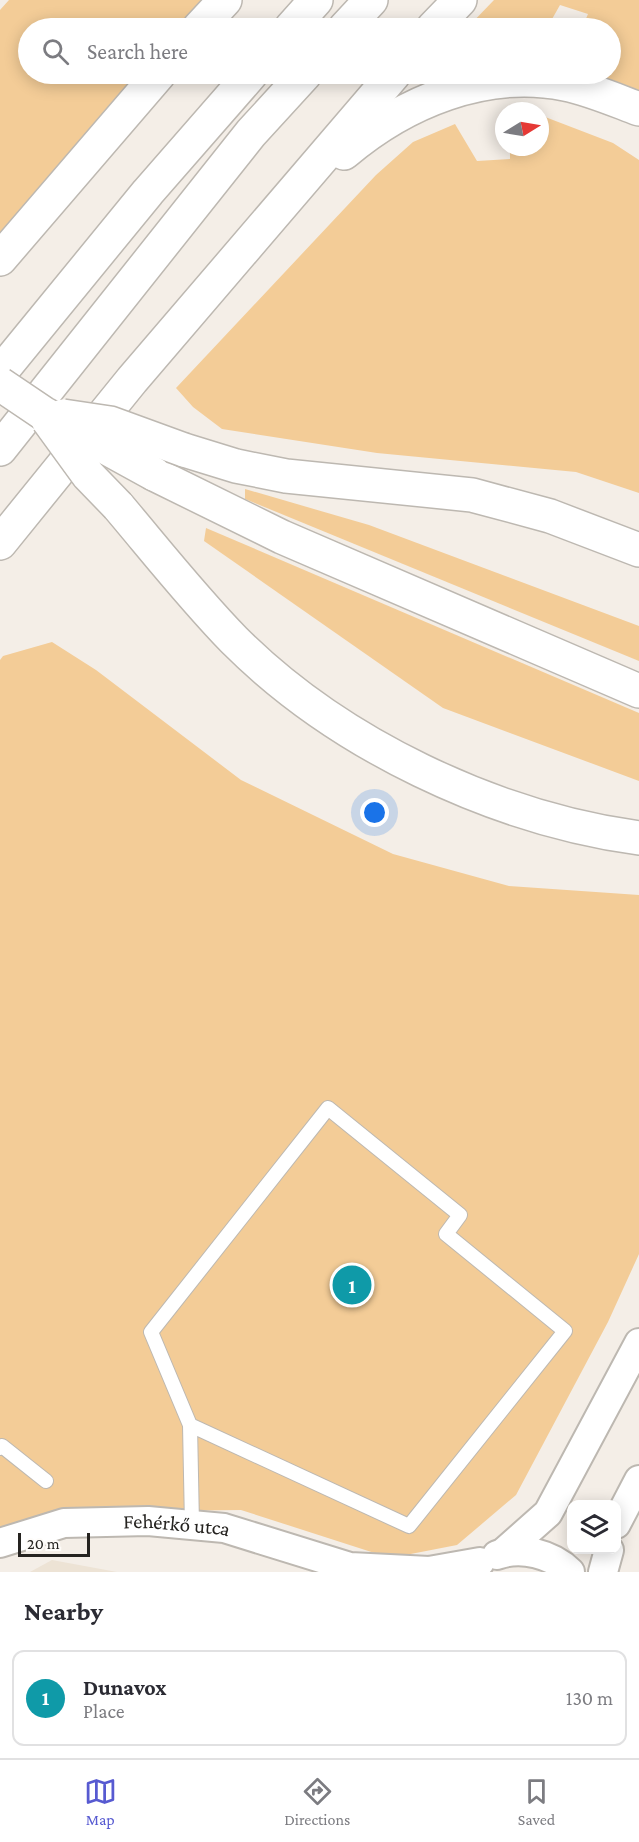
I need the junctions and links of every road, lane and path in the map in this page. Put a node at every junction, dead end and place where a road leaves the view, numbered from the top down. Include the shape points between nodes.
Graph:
1 (225, 0) edge
2 (316, 0) edge
3 (371, 0) edge
4 (460, 0) edge
5 (208, 18) edge
6 (300, 18) edge
7 (354, 18) edge
8 (443, 18) edge
9 (150, 84) edge
10 (243, 84) edge
11 (296, 84) edge
12 (385, 84) edge
13 (501, 84) edge
14 (565, 84) edge
15 (639, 109) edge
16 (294, 189) junction
17 (0, 259) edge
18 (0, 373) edge
19 (0, 384) edge
20 (43, 413) junction
21 (0, 449) edge
22 (0, 543) edge
23 (639, 550) edge
24 (639, 691) edge
25 (639, 838) edge
26 (639, 1343) edge
27 (190, 1425) junction
28 (0, 1448) edge
29 (639, 1480) edge
30 (46, 1481) dead end
31 (621, 1514) edge
32 (192, 1525) junction
33 (0, 1543) edge
34 (608, 1554) edge
35 (483, 1562) edge
36 (354, 1569) edge
37 (570, 1572) edge
38 (603, 1572) edge

1 - 5 main road
2 - 6 main road
3 - 7 main road
4 - 8 main road
9 - 17 main road
10 - 18 main road via 148,192
11 - 21 main road via 251,133
12 - 16 main road
13 - 16 main road via 467,87 406,109
14 - 15 main road
16 - 22 main road
19 - 20 main road, bridge
20 - 23 main road, bridge via 110,423 236,466 286,476 472,495 550,516
20 - 24 main road, bridge via 154,474 282,537
20 - 25 main road, bridge via 88,475 234,640 300,697 361,737 442,781 597,832
26 - 35 street via 548,1513
27 - 27 lane via 409,1526 565,1330 446,1234 460,1215 328,1108 151,1332
27 - 32 lane
28 - 30 lane
29 - 31 street
32 - 33 street, Fehérkő utca via 148,1521 64,1523
32 - 36 street, Fehérkő utca via 224,1528
34 - 38 street
35 - 36 street, Fehérkő utca via 429,1571
35 - 37 street, Fehérkő utca via 524,1551 549,1557

